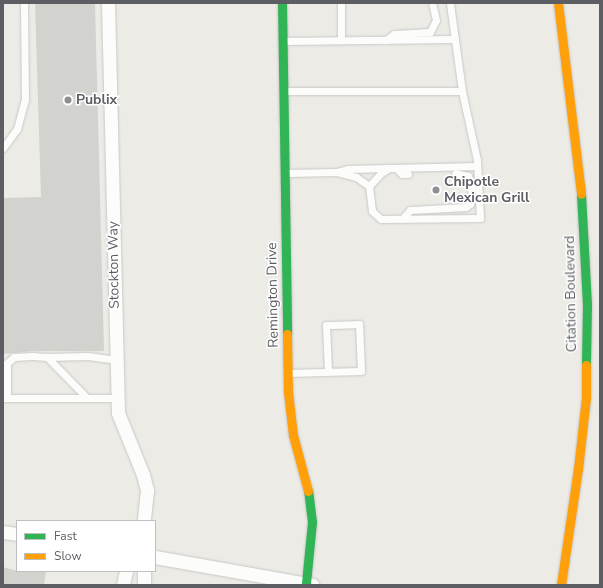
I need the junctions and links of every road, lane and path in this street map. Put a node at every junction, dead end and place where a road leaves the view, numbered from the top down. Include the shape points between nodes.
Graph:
1 (24, 3) edge
2 (108, 3) edge
3 (282, 3) edge
4 (341, 3) edge
5 (432, 3) edge
6 (450, 3) edge
7 (558, 3) edge
8 (455, 39) junction
9 (341, 40) junction
10 (386, 40) junction
11 (283, 41) junction
12 (462, 91) junction
13 (284, 92) junction
14 (3, 148) edge
15 (477, 166) junction
16 (393, 168) junction
17 (337, 172) junction
18 (285, 173) junction
19 (455, 173) dead end
20 (408, 174) dead end
21 (369, 186) junction
22 (402, 219) junction
23 (47, 357) junction
24 (116, 360) junction
25 (328, 371) junction
26 (288, 373) junction
27 (5, 398) edge
28 (87, 398) junction
29 (118, 398) junction
30 (144, 520) edge
31 (3, 532) edge
32 (16, 534) edge
33 (156, 557) edge
34 (126, 572) edge
35 (144, 572) edge
36 (309, 584) edge
37 (123, 585) edge
38 (144, 585) edge
39 (561, 585) edge

1 - 14 lane via 25,100 17,130
2 - 24 street, Stockton Way
3 - 11 street, Remington Drive
4 - 9 lane
5 - 10 lane via 436,20 430,32 394,34
6 - 8 lane
7 - 39 street, Citation Boulevard via 580,175 587,305 585,406
8 - 10 lane
8 - 12 lane
9 - 10 lane
9 - 11 lane
11 - 13 street, Remington Drive
12 - 13 lane
12 - 15 lane
13 - 18 street, Remington Drive
15 - 16 lane
15 - 22 lane via 480,218
16 - 17 lane via 348,169
16 - 20 lane via 402,174
16 - 21 lane via 381,173
17 - 18 lane
17 - 21 lane via 356,177
18 - 26 street, Remington Drive
19 - 22 lane via 468,176 472,184 470,204 466,208 410,210
21 - 22 lane via 370,202 376,216 380,219
23 - 24 lane via 88,356
23 - 27 lane via 14,358 7,363
23 - 28 lane
24 - 29 street, Stockton Way
25 - 25 lane via 361,371 359,324 326,325
25 - 26 lane
26 - 36 street, Remington Drive via 293,435 309,496 312,522
27 - 28 lane
28 - 29 lane
29 - 30 street, Stockton Way via 118,414 147,490
31 - 32 street
33 - 36 street
34 - 37 street
35 - 38 street

